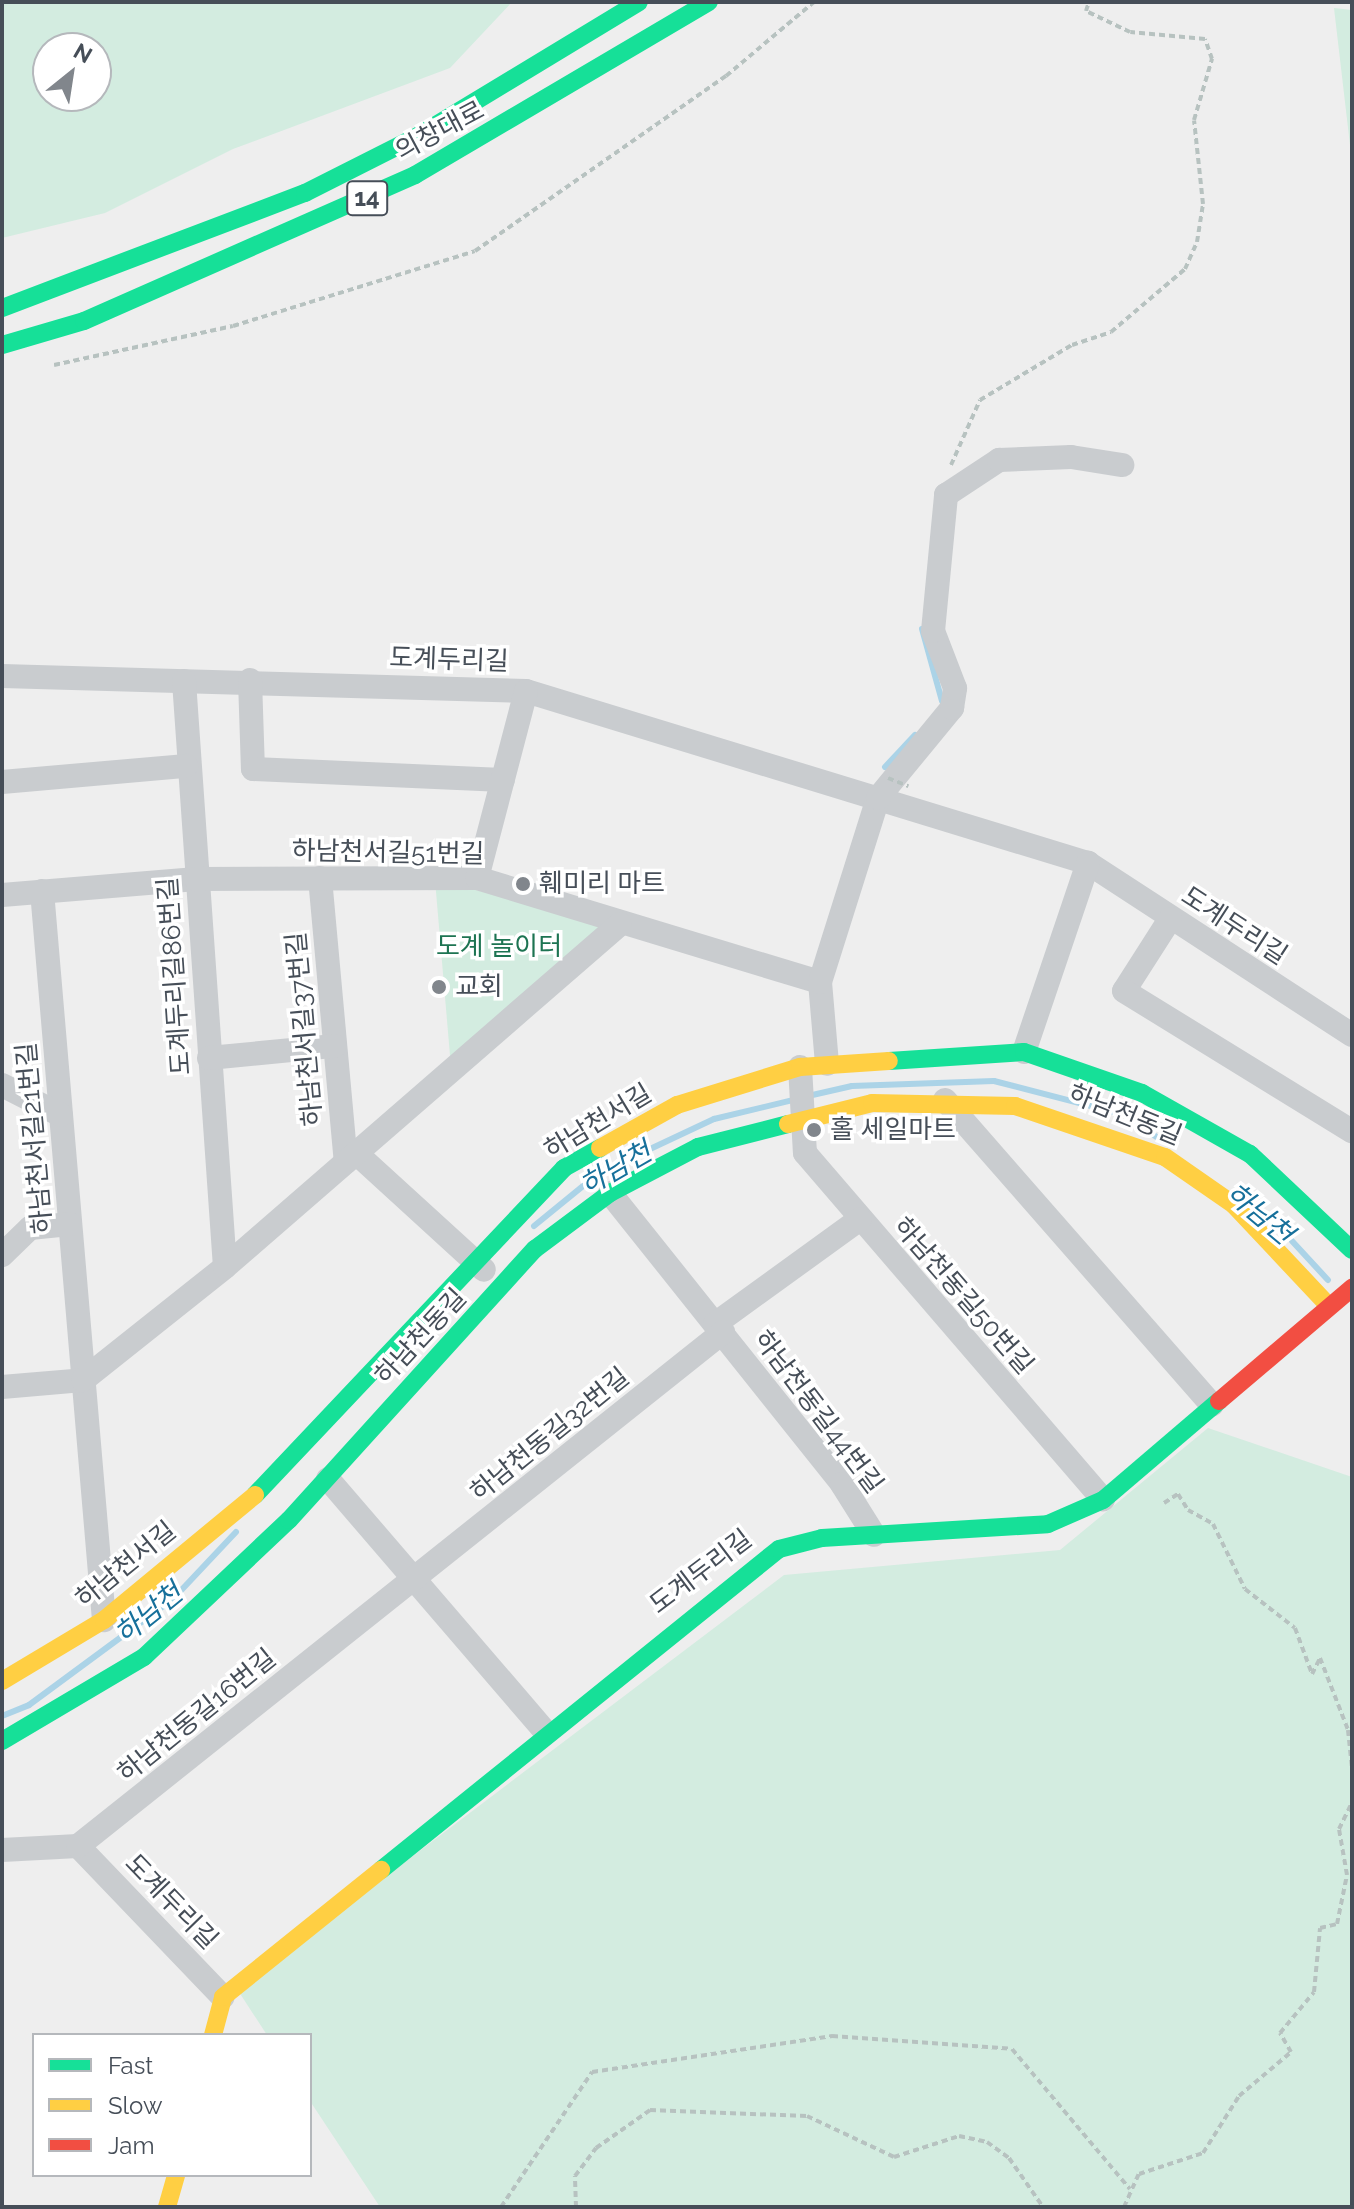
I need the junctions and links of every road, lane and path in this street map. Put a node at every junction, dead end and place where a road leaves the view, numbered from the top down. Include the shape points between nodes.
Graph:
1 (639, 2) edge
2 (709, 2) edge
3 (814, 2) edge
4 (1089, 2) edge
5 (2, 308) edge
6 (2, 345) edge
7 (50, 366) dead end
8 (1122, 465) dead end
9 (946, 495) junction
10 (2, 676) edge
11 (250, 680) junction
12 (184, 681) junction
13 (526, 691) junction
14 (186, 766) junction
15 (503, 780) junction
16 (2, 782) edge
17 (908, 786) dead end
18 (883, 788) junction
19 (1088, 863) junction
20 (320, 878) junction
21 (477, 878) junction
22 (196, 879) junction
23 (42, 891) junction
24 (2, 895) edge
25 (1170, 919) junction
26 (620, 924) junction
27 (820, 982) junction
28 (1352, 1035) edge
29 (334, 1046) junction
30 (1024, 1052) junction
31 (209, 1058) junction
32 (827, 1064) junction
33 (802, 1075) junction
34 (2, 1085) edge
35 (945, 1100) junction
36 (806, 1114) junction
37 (61, 1115) junction
38 (1352, 1131) edge
39 (351, 1157) junction
40 (610, 1193) junction
41 (860, 1219) junction
42 (70, 1224) junction
43 (1352, 1250) edge
44 (2, 1255) edge
45 (474, 1261) junction
46 (225, 1267) junction
47 (502, 1286) junction
48 (1352, 1288) edge
49 (1330, 1302) junction
50 (719, 1328) junction
51 (83, 1380) junction
52 (2, 1387) edge
53 (1212, 1405) junction
54 (328, 1479) junction
55 (1103, 1500) junction
56 (1164, 1503) dead end
57 (874, 1535) junction
58 (411, 1582) junction
59 (104, 1620) junction
60 (2, 1681) edge
61 (545, 1731) junction
62 (2, 1741) edge
63 (1352, 1768) edge
64 (1352, 1802) edge
65 (78, 1846) junction
66 (2, 1850) edge
67 (223, 1997) junction
68 (214, 2033) edge
69 (175, 2177) edge
70 (1130, 2189) junction
71 (167, 2207) edge
72 (501, 2207) edge
73 (576, 2207) edge
74 (1043, 2207) edge
75 (1124, 2207) edge

1 - 5 main road, 의창대로 / 14 via 418,136 305,193
2 - 6 main road, 의창대로 / 14 via 415,175 98,316
3 - 7 path via 726,76 475,251 233,326
4 - 9 path via 1086,11 1130,32 1205,39 1212,59 1194,120 1203,204 1197,242 1185,269 1111,332 1072,345 980,400 956,446
8 - 9 street via 1071,457 999,460
9 - 18 street via 933,631 955,688 952,708
10 - 12 street, 도계두리길
11 - 12 street, 도계두리길
11 - 13 street, 도계두리길
11 - 15 street via 253,769
12 - 14 street, 도계두리길86번길
13 - 15 street
13 - 18 street, 도계두리길
14 - 16 street
14 - 22 street, 도계두리길86번길
15 - 21 street
17 - 18 path, bridge
18 - 19 street, 도계두리길
18 - 27 street
19 - 25 street, 도계두리길
19 - 30 street
20 - 21 street, 하남천서길51번길
20 - 22 street, 하남천서길51번길
20 - 29 street, 하남천서길37번길
21 - 26 street, 하남천서길51번길
22 - 23 street, 하남천서길51번길
22 - 31 street, 도계두리길86번길
23 - 24 street, 하남천서길51번길
23 - 37 street, 하남천서길21번길
25 - 28 street, 도계두리길
25 - 38 street via 1124,991
26 - 27 street, 하남천서길51번길
26 - 39 street, 하남천서길37번길
27 - 32 street
29 - 31 street
29 - 39 street, 하남천서길37번길
30 - 32 main road, 하남천서길
30 - 43 main road, 하남천서길 via 1142,1093 1250,1154
31 - 46 street, 도계두리길86번길
32 - 33 main road, 하남천서길
33 - 36 street, 하남천동길50번길
33 - 45 main road, 하남천서길 via 677,1105 564,1168
34 - 37 street
35 - 36 main road, 하남천동길 via 872,1103
35 - 49 main road, 하남천동길 via 1074,1121 1165,1157 1234,1205
35 - 53 street
36 - 40 main road, 하남천동길 via 698,1147
36 - 41 street, 하남천동길50번길 via 805,1153
37 - 42 street, 하남천서길21번길
39 - 45 street, 하남천서길37번길
39 - 46 street
40 - 47 main road, 하남천동길 via 535,1249
40 - 50 street, 하남천동길44번길
41 - 50 street, 하남천동길44번길
41 - 55 street, 하남천동길50번길
42 - 44 street via 30,1228
42 - 51 street, 하남천서길21번길
45 - 47 street, 하남천서길37번길
45 - 59 main road, 하남천서길 via 259,1491
46 - 51 street
47 - 54 main road, 하남천동길
48 - 49 main road, 도계두리길
49 - 53 main road, 도계두리길
50 - 57 street, 하남천동길44번길
50 - 58 street, 하남천동길32번길
51 - 52 street
51 - 59 street, 하남천서길21번길
53 - 55 main road, 도계두리길
54 - 58 street
54 - 62 main road, 하남천동길 via 144,1657
55 - 57 main road, 도계두리길 via 1048,1524
56 - 63 path via 1178,1494 1188,1510 1213,1524 1245,1589 1295,1628 1312,1674 1320,1658 1348,1730
57 - 61 main road, 도계두리길 via 779,1549
58 - 61 street
58 - 65 street, 하남천동길16번길
59 - 60 main road, 하남천서길
61 - 67 main road, 도계두리길
64 - 70 path via 1339,1829 1347,1875 1337,1924 1320,1928 1314,1992 1280,2033 1291,2052 1239,2096 1203,2153 1139,2174
65 - 66 street
65 - 67 street, 도계두리길
67 - 68 main road
69 - 71 main road
70 - 72 path via 1012,2049 832,2036 592,2072
70 - 75 path
73 - 74 path via 575,2176 596,2148 650,2110 807,2116 894,2157 959,2136 987,2142 1009,2158

